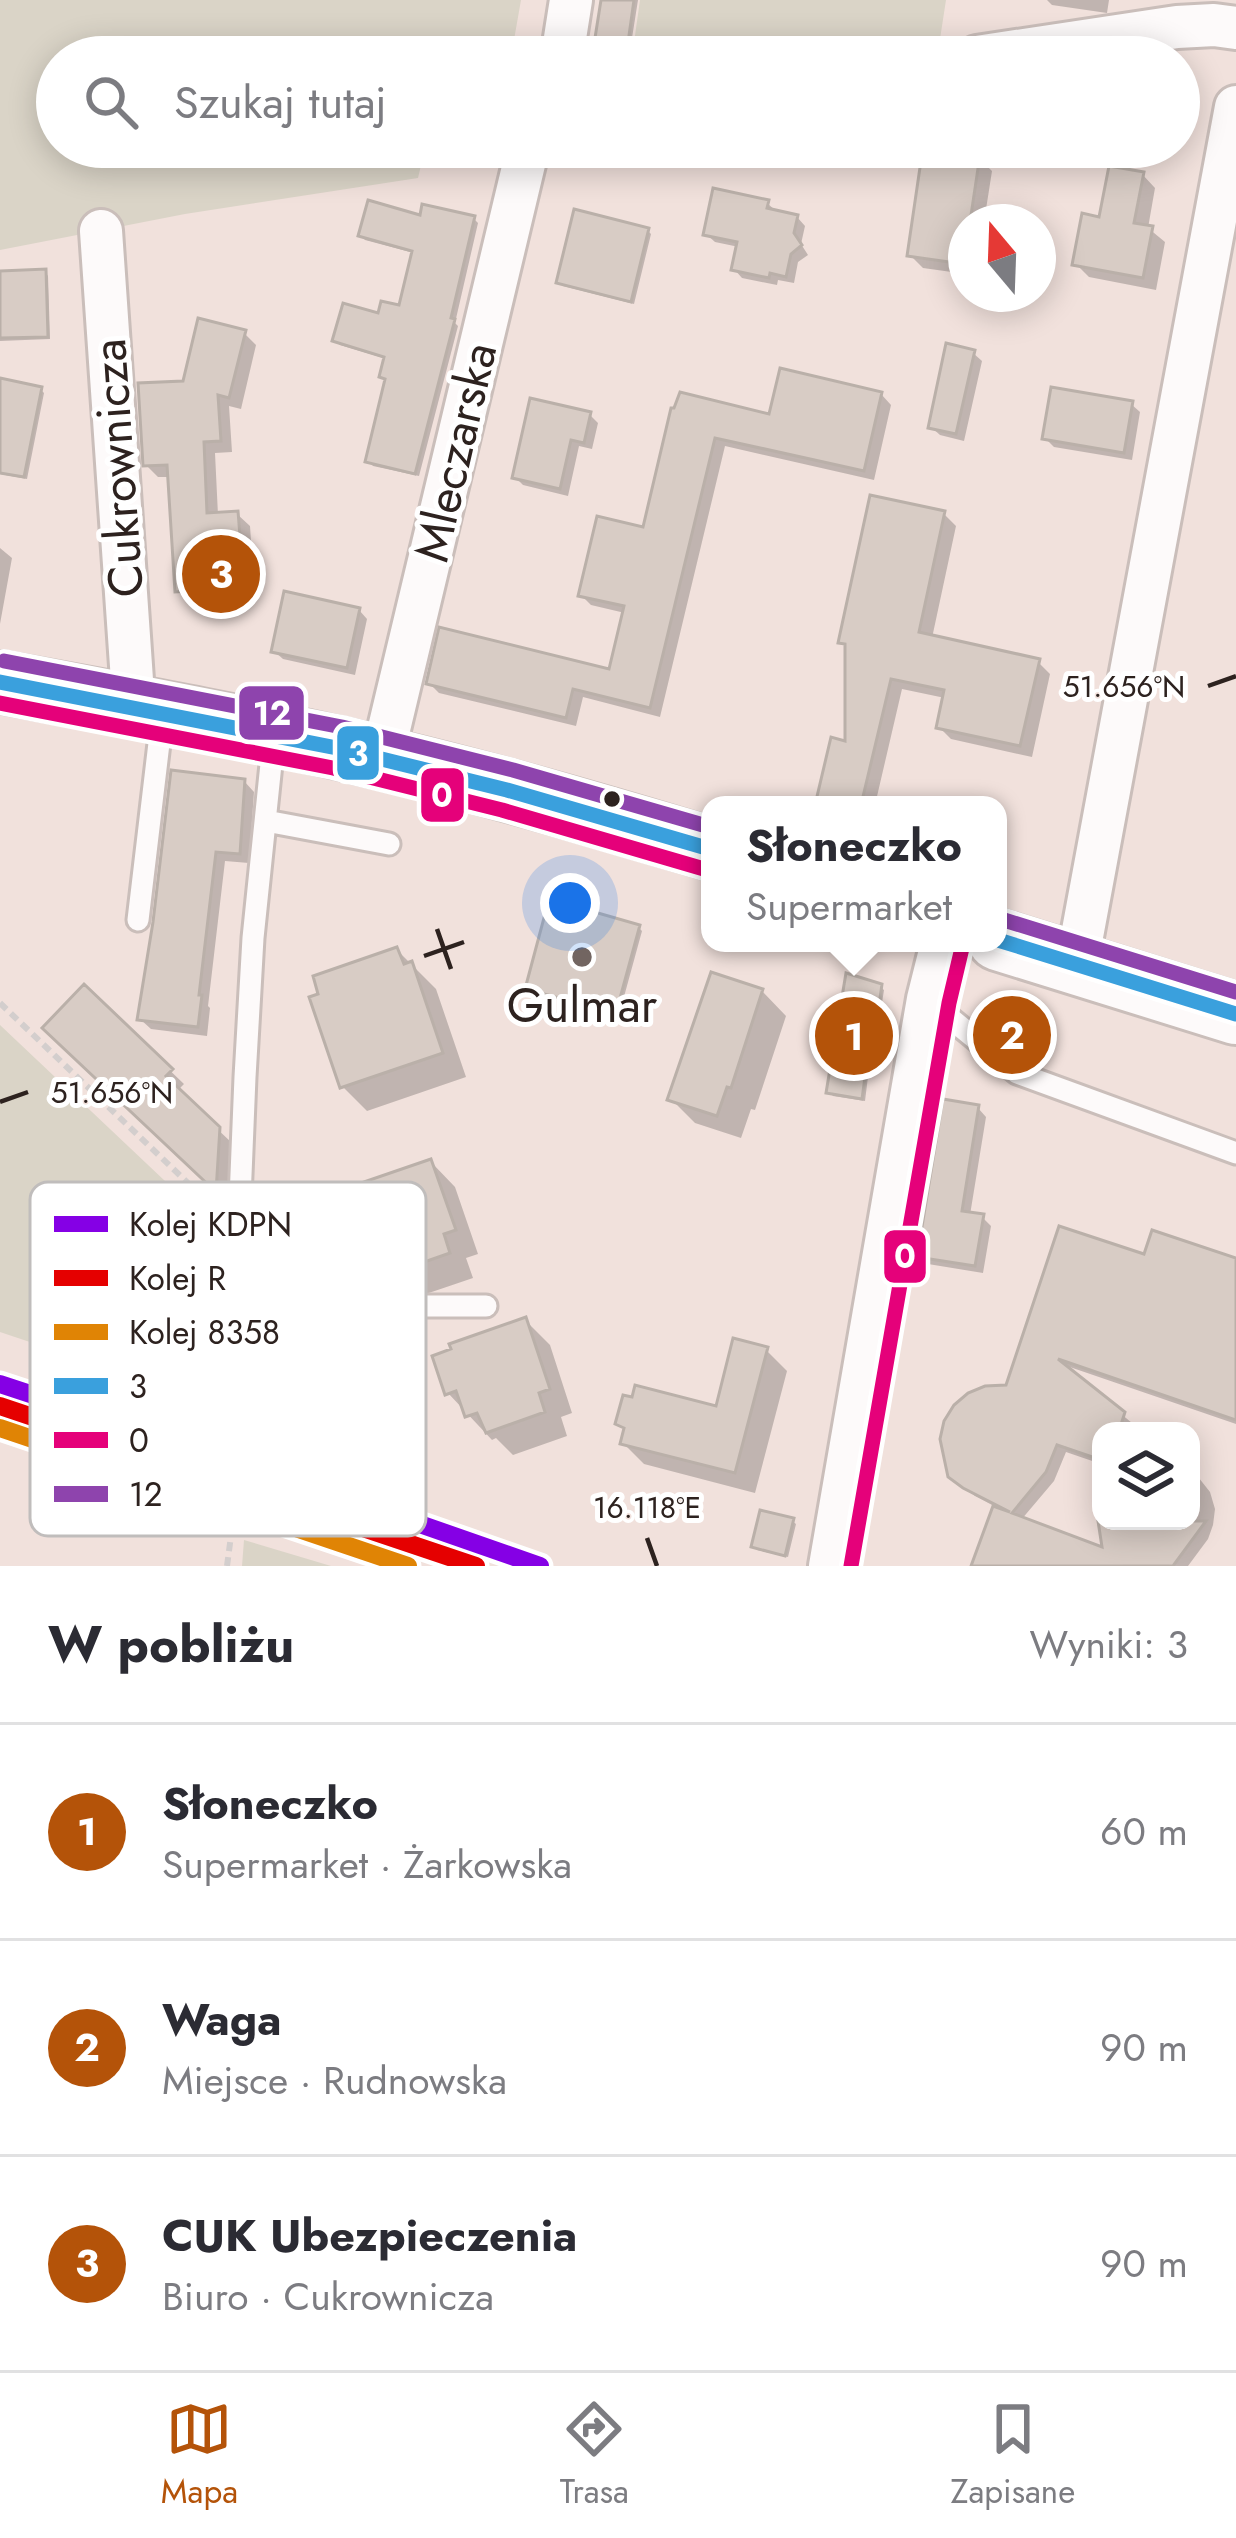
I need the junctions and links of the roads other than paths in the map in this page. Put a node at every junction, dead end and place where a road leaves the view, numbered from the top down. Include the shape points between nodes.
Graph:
1 (571, 0) edge
2 (1236, 28) edge
3 (565, 36) edge
4 (1117, 36) edge
5 (1236, 107) edge
6 (523, 168) edge
7 (101, 230) dead end
8 (0, 682) edge
9 (146, 708) junction
10 (274, 734) junction
11 (382, 758) junction
12 (266, 820) junction
13 (389, 844) dead end
14 (701, 846) edge
15 (138, 920) dead end
16 (1007, 943) edge
17 (940, 952) edge
18 (1077, 963) junction
19 (928, 999) junction
20 (1236, 1014) edge
21 (1236, 1153) edge
22 (241, 1182) edge
23 (426, 1306) edge
24 (485, 1306) dead end
25 (830, 1566) edge

1 - 3 street
2 - 4 street
5 - 18 street
6 - 11 street, Mleczarska
7 - 9 street, Cukrownicza via 132,680
8 - 9 main road
9 - 10 main road
9 - 15 lane
10 - 11 main road
10 - 12 lane
11 - 14 main road
12 - 13 lane
12 - 22 lane
16 - 18 main road
17 - 19 street
18 - 20 main road
19 - 21 lane via 1017,1072
19 - 25 street
23 - 24 lane

